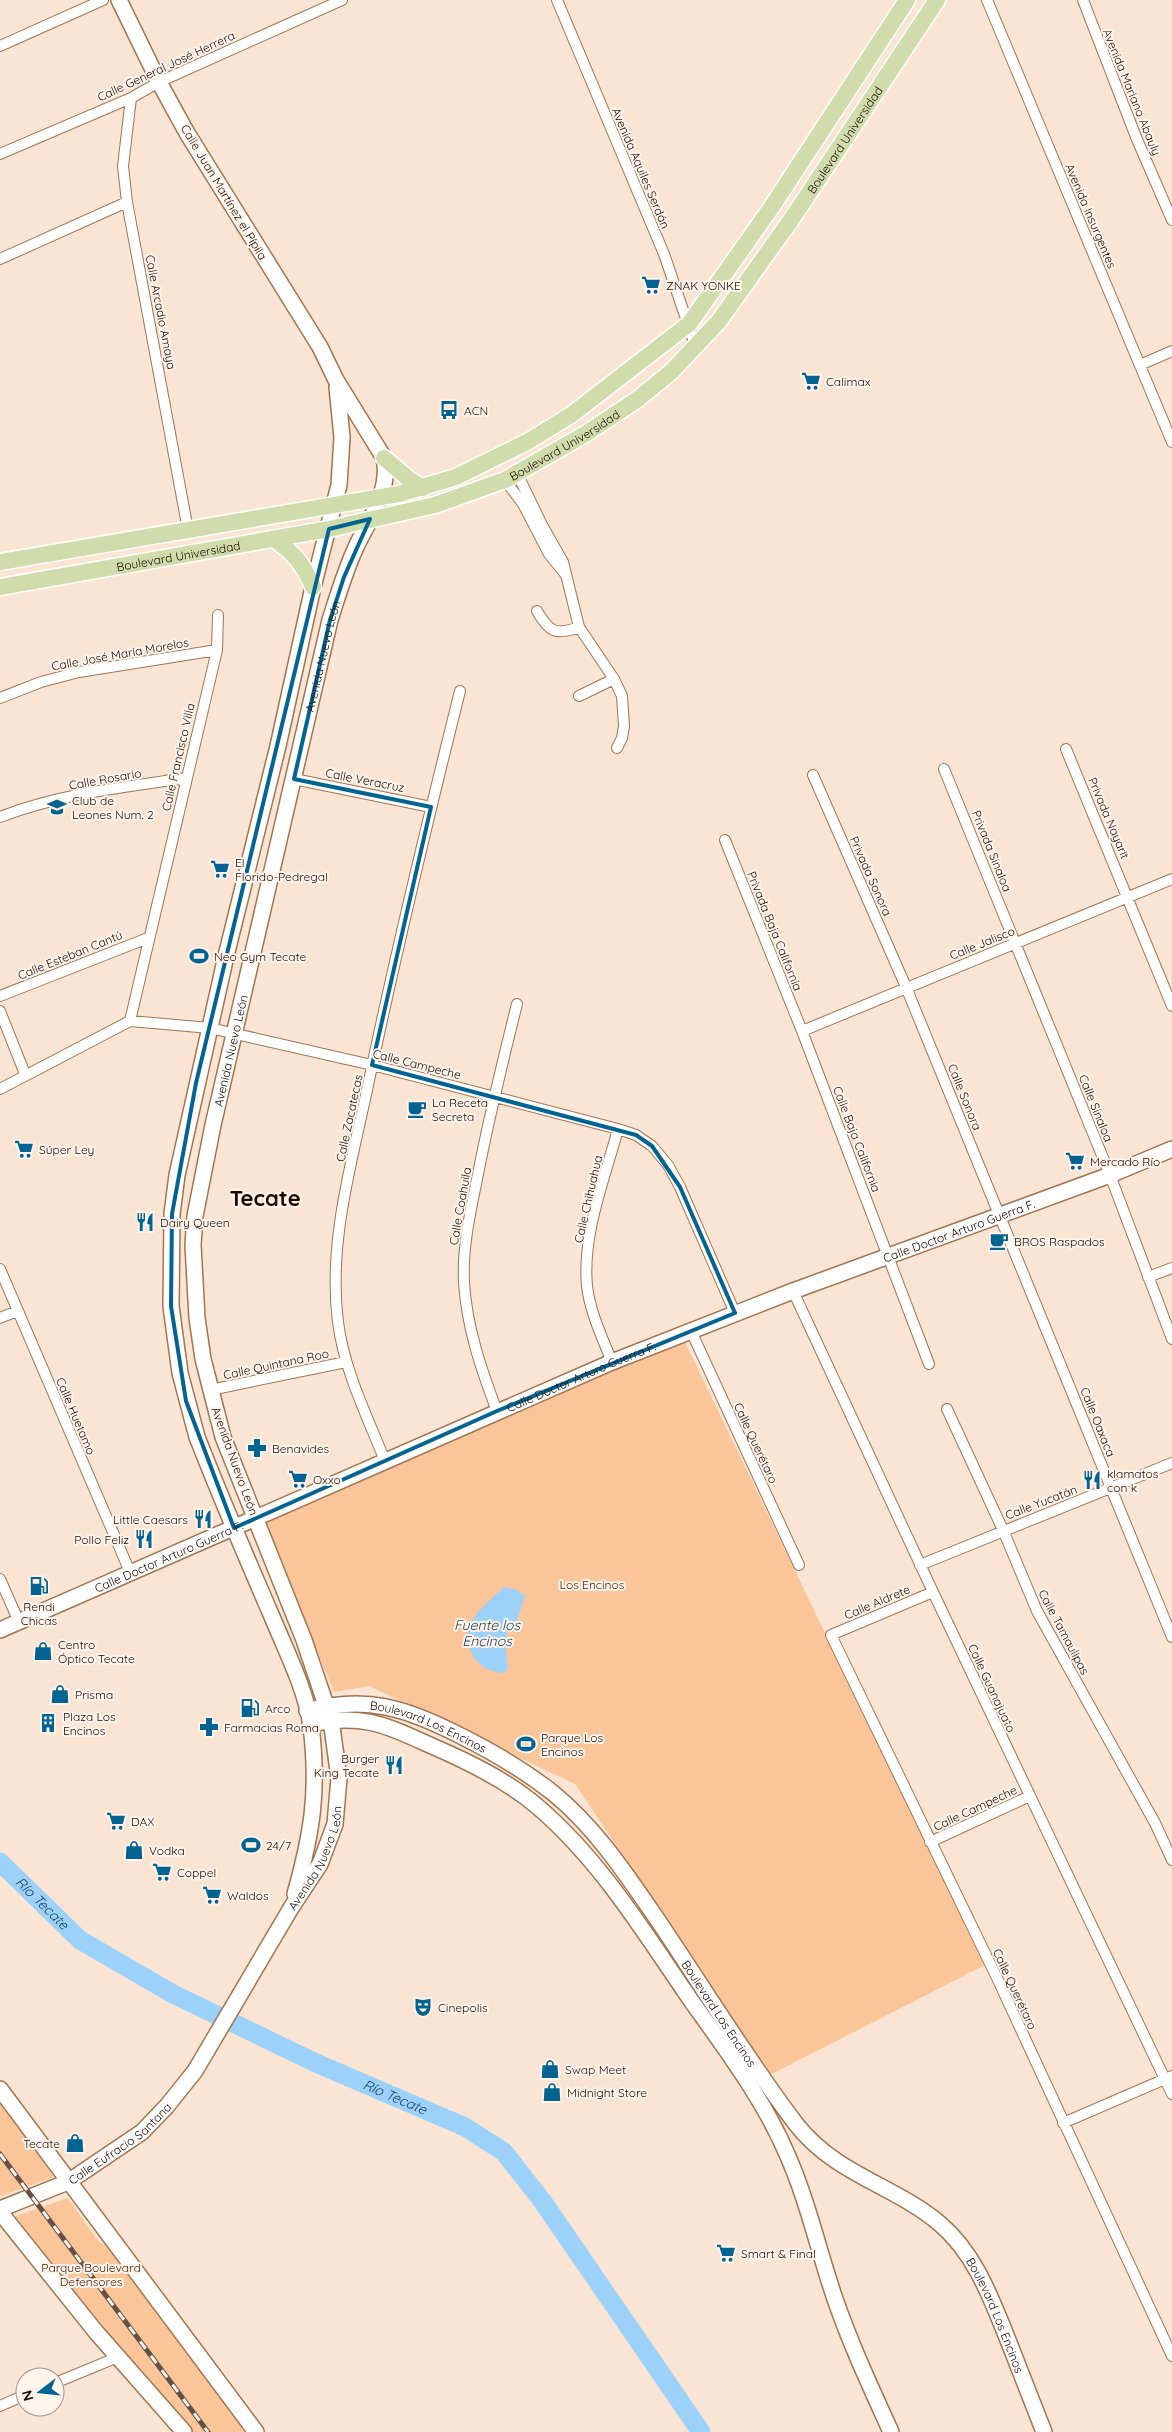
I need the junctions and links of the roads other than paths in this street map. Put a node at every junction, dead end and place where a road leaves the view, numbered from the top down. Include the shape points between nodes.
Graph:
1 (104, 0) edge
2 (119, 0) edge
3 (342, 0) edge
4 (557, 0) edge
5 (907, 0) edge
6 (937, 0) edge
7 (987, 0) edge
8 (1083, 0) edge
9 (0, 46) edge
10 (159, 82) junction
11 (131, 98) junction
12 (0, 154) edge
13 (127, 202) junction
14 (1172, 220) edge
15 (0, 258) edge
16 (689, 324) junction
17 (696, 348) junction
18 (1172, 351) edge
19 (1140, 365) junction
20 (336, 380) junction
21 (1172, 442) edge
22 (384, 458) junction
23 (511, 476) junction
24 (423, 488) junction
25 (380, 498) junction
26 (334, 505) junction
27 (370, 519) junction
28 (329, 529) junction
29 (188, 530) junction
30 (274, 539) junction
31 (5, 561) edge
32 (566, 576) junction
33 (0, 580) edge
34 (0, 587) edge
35 (312, 588) junction
36 (537, 611) dead end
37 (218, 615) dead end
38 (579, 627) junction
39 (217, 650) junction
40 (614, 679) junction
41 (460, 691) dead end
42 (580, 696) dead end
43 (0, 698) edge
44 (617, 748) dead end
45 (1066, 749) dead end
46 (944, 769) dead end
47 (813, 775) dead end
48 (186, 778) junction
49 (294, 779) junction
50 (431, 806) junction
51 (0, 817) edge
52 (725, 840) dead end
53 (1172, 879) edge
54 (1129, 897) junction
55 (148, 938) junction
56 (1015, 944) junction
57 (906, 987) junction
58 (0, 996) edge
59 (517, 1004) dead end
60 (1172, 1006) edge
61 (0, 1012) edge
62 (130, 1021) junction
63 (210, 1028) junction
64 (802, 1031) junction
65 (233, 1033) junction
66 (372, 1065) junction
67 (25, 1074) junction
68 (0, 1088) edge
69 (494, 1096) junction
70 (618, 1129) junction
71 (1172, 1149) edge
72 (1110, 1175) junction
73 (1000, 1216) junction
74 (889, 1256) junction
75 (1172, 1268) edge
76 (0, 1269) edge
77 (1148, 1277) junction
78 (793, 1291) junction
79 (17, 1311) junction
80 (735, 1313) junction
81 (0, 1318) edge
82 (691, 1331) junction
83 (1172, 1339) edge
84 (346, 1362) junction
85 (612, 1362) junction
86 (929, 1364) dead end
87 (210, 1390) junction
88 (947, 1409) dead end
89 (497, 1411) junction
90 (385, 1461) junction
91 (1172, 1463) edge
92 (1112, 1488) junction
93 (256, 1518) junction
94 (234, 1528) junction
95 (1003, 1530) junction
96 (799, 1565) dead end
97 (920, 1565) junction
98 (130, 1572) junction
99 (0, 1579) edge
100 (933, 1592) junction
101 (19, 1622) junction
102 (0, 1630) edge
103 (831, 1635) joint
104 (1172, 1637) edge
105 (330, 1713) junction
106 (309, 1718) junction
107 (1030, 1796) junction
108 (930, 1842) junction
109 (1172, 1860) edge
110 (642, 1897) junction
111 (626, 1907) junction
112 (291, 1908) junction
113 (1168, 2078) edge
114 (0, 2089) edge
115 (1172, 2094) edge
116 (1063, 2123) junction
117 (68, 2182) junction
118 (0, 2210) edge
119 (1172, 2356) edge
120 (118, 2357) junction
121 (65, 2379) edge
122 (15, 2399) edge
123 (0, 2406) edge
124 (181, 2431) edge
125 (256, 2432) edge
126 (891, 2432) edge
127 (1044, 2432) edge

1 - 9 street
2 - 10 main road, Calle Juan Martínez el Pípila
3 - 10 street, Calle General José Herrera
4 - 16 street, Avenida Aquiles Serdán via 664,254
5 - 16 main road, Boulevard Universidad via 771,208
6 - 17 main road, Boulevard Universidad via 763,260
7 - 19 street, Avenida Insurgentes
8 - 14 street, Avenida Mariano Abauly
10 - 11 street, Calle General José Herrera
10 - 20 main road, Calle Juan Martínez el Pípila via 320,347
11 - 12 street, Calle General José Herrera
11 - 13 street, Calle Arcadio Amaya via 123,166
13 - 15 street
13 - 29 street, Calle Arcadio Amaya
16 - 17 street, Avenida Aquiles Serdán
16 - 24 main road, Boulevard Universidad via 571,415 488,463
17 - 23 main road, Boulevard Universidad via 638,399 587,433
18 - 19 street
19 - 21 street, Avenida Insurgentes
20 - 22 main road, Calle Juan Martínez el Pípila
20 - 26 main road, Calle Juan Martínez el Pípila via 342,460
22 - 24 main road
22 - 25 main road via 386,477
23 - 27 main road, Boulevard Universidad via 435,505
23 - 32 street via 542,525
23 - 32 street via 549,554
24 - 25 main road, Boulevard Universidad
25 - 26 main road, Boulevard Universidad
25 - 27 main road
26 - 28 main road, Calle Juan Martínez el Pípila
26 - 29 main road, Boulevard Universidad
27 - 28 main road, Boulevard Universidad
27 - 49 main road, Avenida Nuevo León via 344,577 330,620
28 - 30 main road, Boulevard Universidad
28 - 35 main road, Avenida Nuevo León
29 - 31 main road, Boulevard Universidad
30 - 34 main road, Boulevard Universidad
30 - 35 main road via 298,557
31 - 33 main road via 12,568 10,574
32 - 38 street
35 - 63 main road, Avenida Nuevo León
36 - 38 street via 543,622 554,631 567,632
37 - 39 street, Calle Francisco Villa
38 - 40 street
39 - 43 street, Calle José María Morelos via 79,672
39 - 48 street, Calle Francisco Villa
40 - 42 street
40 - 44 street via 622,696 624,712 622,738
41 - 50 street, Calle Zacatecas
45 - 54 street, Privada Nayarit
46 - 56 street, Privada Sinaloa
47 - 57 street, Privada Sonora
48 - 51 street, Calle Rosario via 96,792 36,805
48 - 55 street, Calle Francisco Villa
49 - 50 street, Calle Veracruz
49 - 65 main road, Avenida Nuevo León
50 - 66 street, Calle Zacatecas
52 - 64 street, Privada Baja California
53 - 54 street, Calle Jalisco
54 - 56 street, Calle Jalisco
54 - 60 street, Privada Nayarit
55 - 58 street, Calle Esteban Cantú
55 - 62 street, Calle Francisco Villa
56 - 57 street, Calle Jalisco
56 - 72 street, Calle Sinaloa
57 - 64 street, Calle Jalisco
57 - 73 street, Calle Sonora
59 - 69 street, Calle Coahuila
61 - 67 street
62 - 63 street, Calle Campeche
62 - 67 street
63 - 65 street, Calle Campeche
63 - 94 main road, Avenida Nuevo León via 177,1175 172,1214 171,1306 186,1400 197,1437
64 - 74 street, Calle Baja California
65 - 66 street, Calle Campeche
65 - 87 main road, Avenida Nuevo León via 194,1216 192,1245 197,1318
66 - 69 street, Calle Campeche
66 - 84 street, Calle Zacatecas via 338,1235 335,1278 338,1322
67 - 68 street
69 - 70 street, Calle Campeche
69 - 89 street, Calle Coahuila via 466,1234 464,1282 468,1321
70 - 80 street, Calle Campeche via 636,1135 652,1146 668,1165
70 - 85 street, Calle Chihuahua via 593,1220 587,1259 587,1286 595,1319
71 - 72 main road, Calle Doctor Arturo Guerra F.
72 - 73 main road, Calle Doctor Arturo Guerra F.
72 - 77 street, Calle Sinaloa
73 - 74 main road, Calle Doctor Arturo Guerra F.
73 - 92 street, Calle Oaxaca
74 - 78 main road, Calle Doctor Arturo Guerra F.
74 - 86 street
75 - 77 street
76 - 79 street, Calle Huetamo
77 - 83 street, Calle Sinaloa
78 - 80 main road, Calle Doctor Arturo Guerra F.
78 - 97 street, Calle Guanajuato
79 - 81 street
79 - 98 street, Calle Huetamo
80 - 82 main road, Calle Doctor Arturo Guerra F.
82 - 85 main road, Calle Doctor Arturo Guerra F.
82 - 96 street, Calle Querétaro
84 - 87 street, Calle Quintana Roo
84 - 90 street, Calle Zacatecas
85 - 89 main road, Calle Doctor Arturo Guerra F.
87 - 93 main road, Avenida Nuevo León via 224,1437
88 - 95 street, Calle Tamaulipas
89 - 90 main road, Calle Doctor Arturo Guerra F.
90 - 93 main road, Calle Doctor Arturo Guerra F.
91 - 92 street, Calle Yucatán
92 - 95 street, Calle Yucatán
92 - 104 street, Calle Oaxaca
93 - 94 main road, Calle Doctor Arturo Guerra F.
93 - 105 main road, Avenida Nuevo León
94 - 98 main road, Calle Doctor Arturo Guerra F.
94 - 106 main road, Avenida Nuevo León via 286,1651
95 - 97 street, Calle Yucatán
95 - 109 street, Calle Tamaulipas via 1036,1611 1155,1823
97 - 100 street, Calle Guanajuato
98 - 101 main road, Calle Doctor Arturo Guerra F.
99 - 101 street
100 - 103 street, Calle Aldrete
100 - 107 street, Calle Guanajuato
101 - 102 main road, Calle Doctor Arturo Guerra F.
103 - 108 street, Calle Querétaro
105 - 106 main road, Boulevard Los Encinos
105 - 110 main road, Boulevard Los Encinos via 364,1703 395,1708 438,1724 510,1761 555,1794 580,1819
105 - 111 main road, Boulevard Los Encinos via 385,1725 448,1752 515,1790 578,1845
105 - 112 main road, Avenida Nuevo León via 339,1778 335,1824 320,1864
106 - 112 main road, Avenida Nuevo León via 314,1766 314,1815
107 - 108 street, Calle Campeche
107 - 113 street, Calle Guanajuato
108 - 116 street, Calle Querétaro
110 - 111 main road
110 - 127 main road, Boulevard Los Encinos via 814,2145 845,2168 937,2222 957,2239 987,2288
111 - 126 main road, Boulevard Los Encinos via 778,2134 835,2298
112 - 117 main road, Calle Eufracio Santana via 195,2071 173,2099 142,2132
113 - 115 street, Calle Guanajuato
113 - 116 street
114 - 117 main road
116 - 119 street, Calle Querétaro
117 - 118 main road, Calle Eufracio Santana
117 - 125 main road
118 - 120 main road
120 - 121 street
120 - 124 main road
122 - 123 street

